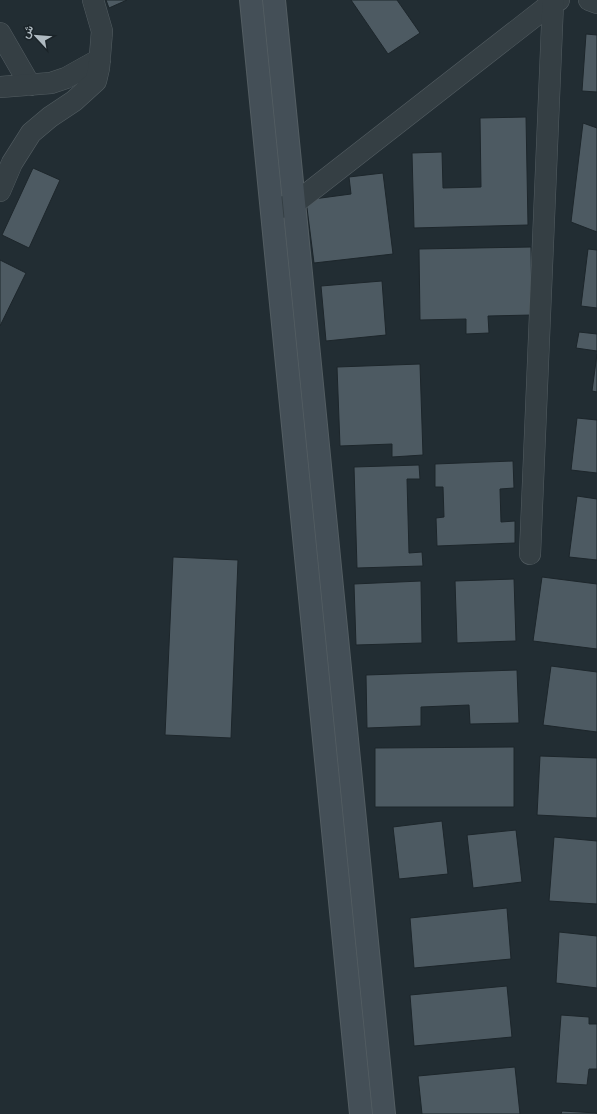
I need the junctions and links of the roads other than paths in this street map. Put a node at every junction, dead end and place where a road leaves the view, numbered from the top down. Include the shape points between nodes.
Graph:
1 (93, 0) edge
2 (251, 0) edge
3 (274, 0) edge
4 (589, 0) edge
5 (556, 1) edge
6 (597, 3) edge
7 (0, 33) edge
8 (100, 59) junction
9 (30, 85) junction
10 (0, 87) edge
11 (0, 192) edge
12 (294, 204) junction
13 (272, 210) junction
14 (530, 554) dead end
15 (361, 1114) edge
16 (384, 1114) edge

1 - 8 street via 102,31
2 - 13 street
3 - 12 street
4 - 6 street
5 - 12 street
5 - 14 street
7 - 9 street
8 - 9 street via 66,78 51,83
8 - 11 street via 96,81 31,133 12,163
9 - 10 street
12 - 13 street
12 - 16 street
13 - 15 street

